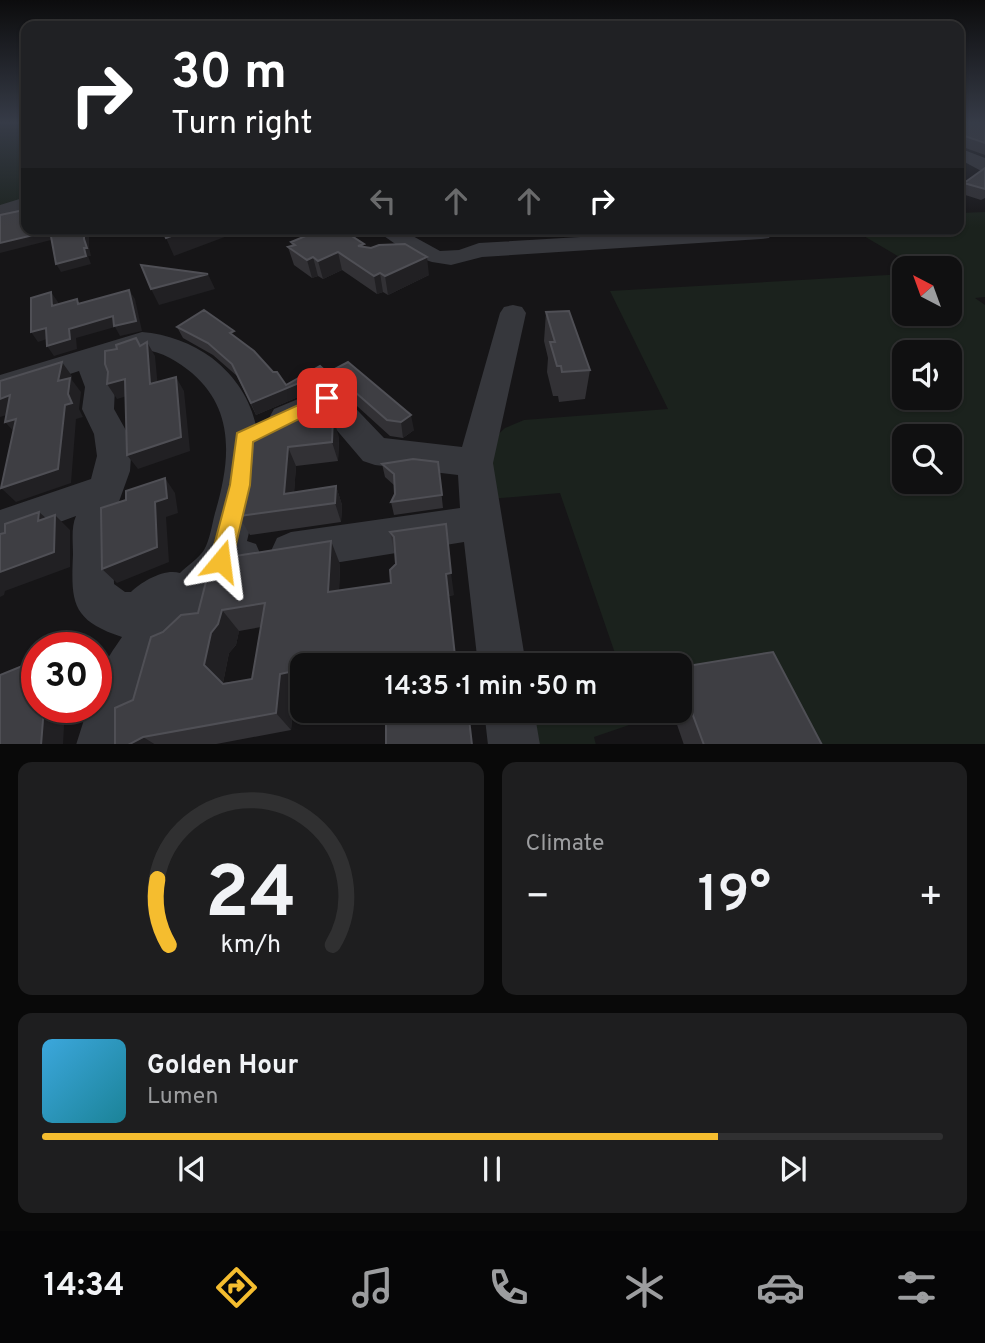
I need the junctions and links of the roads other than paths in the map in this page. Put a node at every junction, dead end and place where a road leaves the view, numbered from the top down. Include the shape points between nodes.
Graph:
1 (985, 168) edge
2 (964, 175) edge
3 (21, 205) edge
4 (0, 211) edge
5 (395, 235) edge
6 (728, 235) edge
7 (513, 313) dead end
8 (88, 358) junction
9 (0, 386) edge
10 (244, 438) junction
11 (475, 463) junction
12 (106, 489) junction
13 (481, 522) junction
14 (0, 527) edge
15 (221, 561) junction
16 (145, 626) junction
17 (500, 653) edge
18 (511, 723) edge
19 (102, 744) edge
20 (514, 744) edge

1 - 2 street
3 - 4 street
5 - 6 street via 435,258 479,250
7 - 11 street
8 - 9 street
8 - 10 street via 142,341 155,341 180,352 205,367 231,396
8 - 12 street via 100,387 99,409 111,434 114,456
10 - 11 street via 327,398 374,451
10 - 15 street via 240,485
11 - 13 street
12 - 14 street
12 - 16 street via 93,521 93,594 118,614
13 - 15 street
13 - 17 street
15 - 16 street via 186,597 188,610 180,624 165,635
16 - 19 street via 121,680
18 - 20 street

